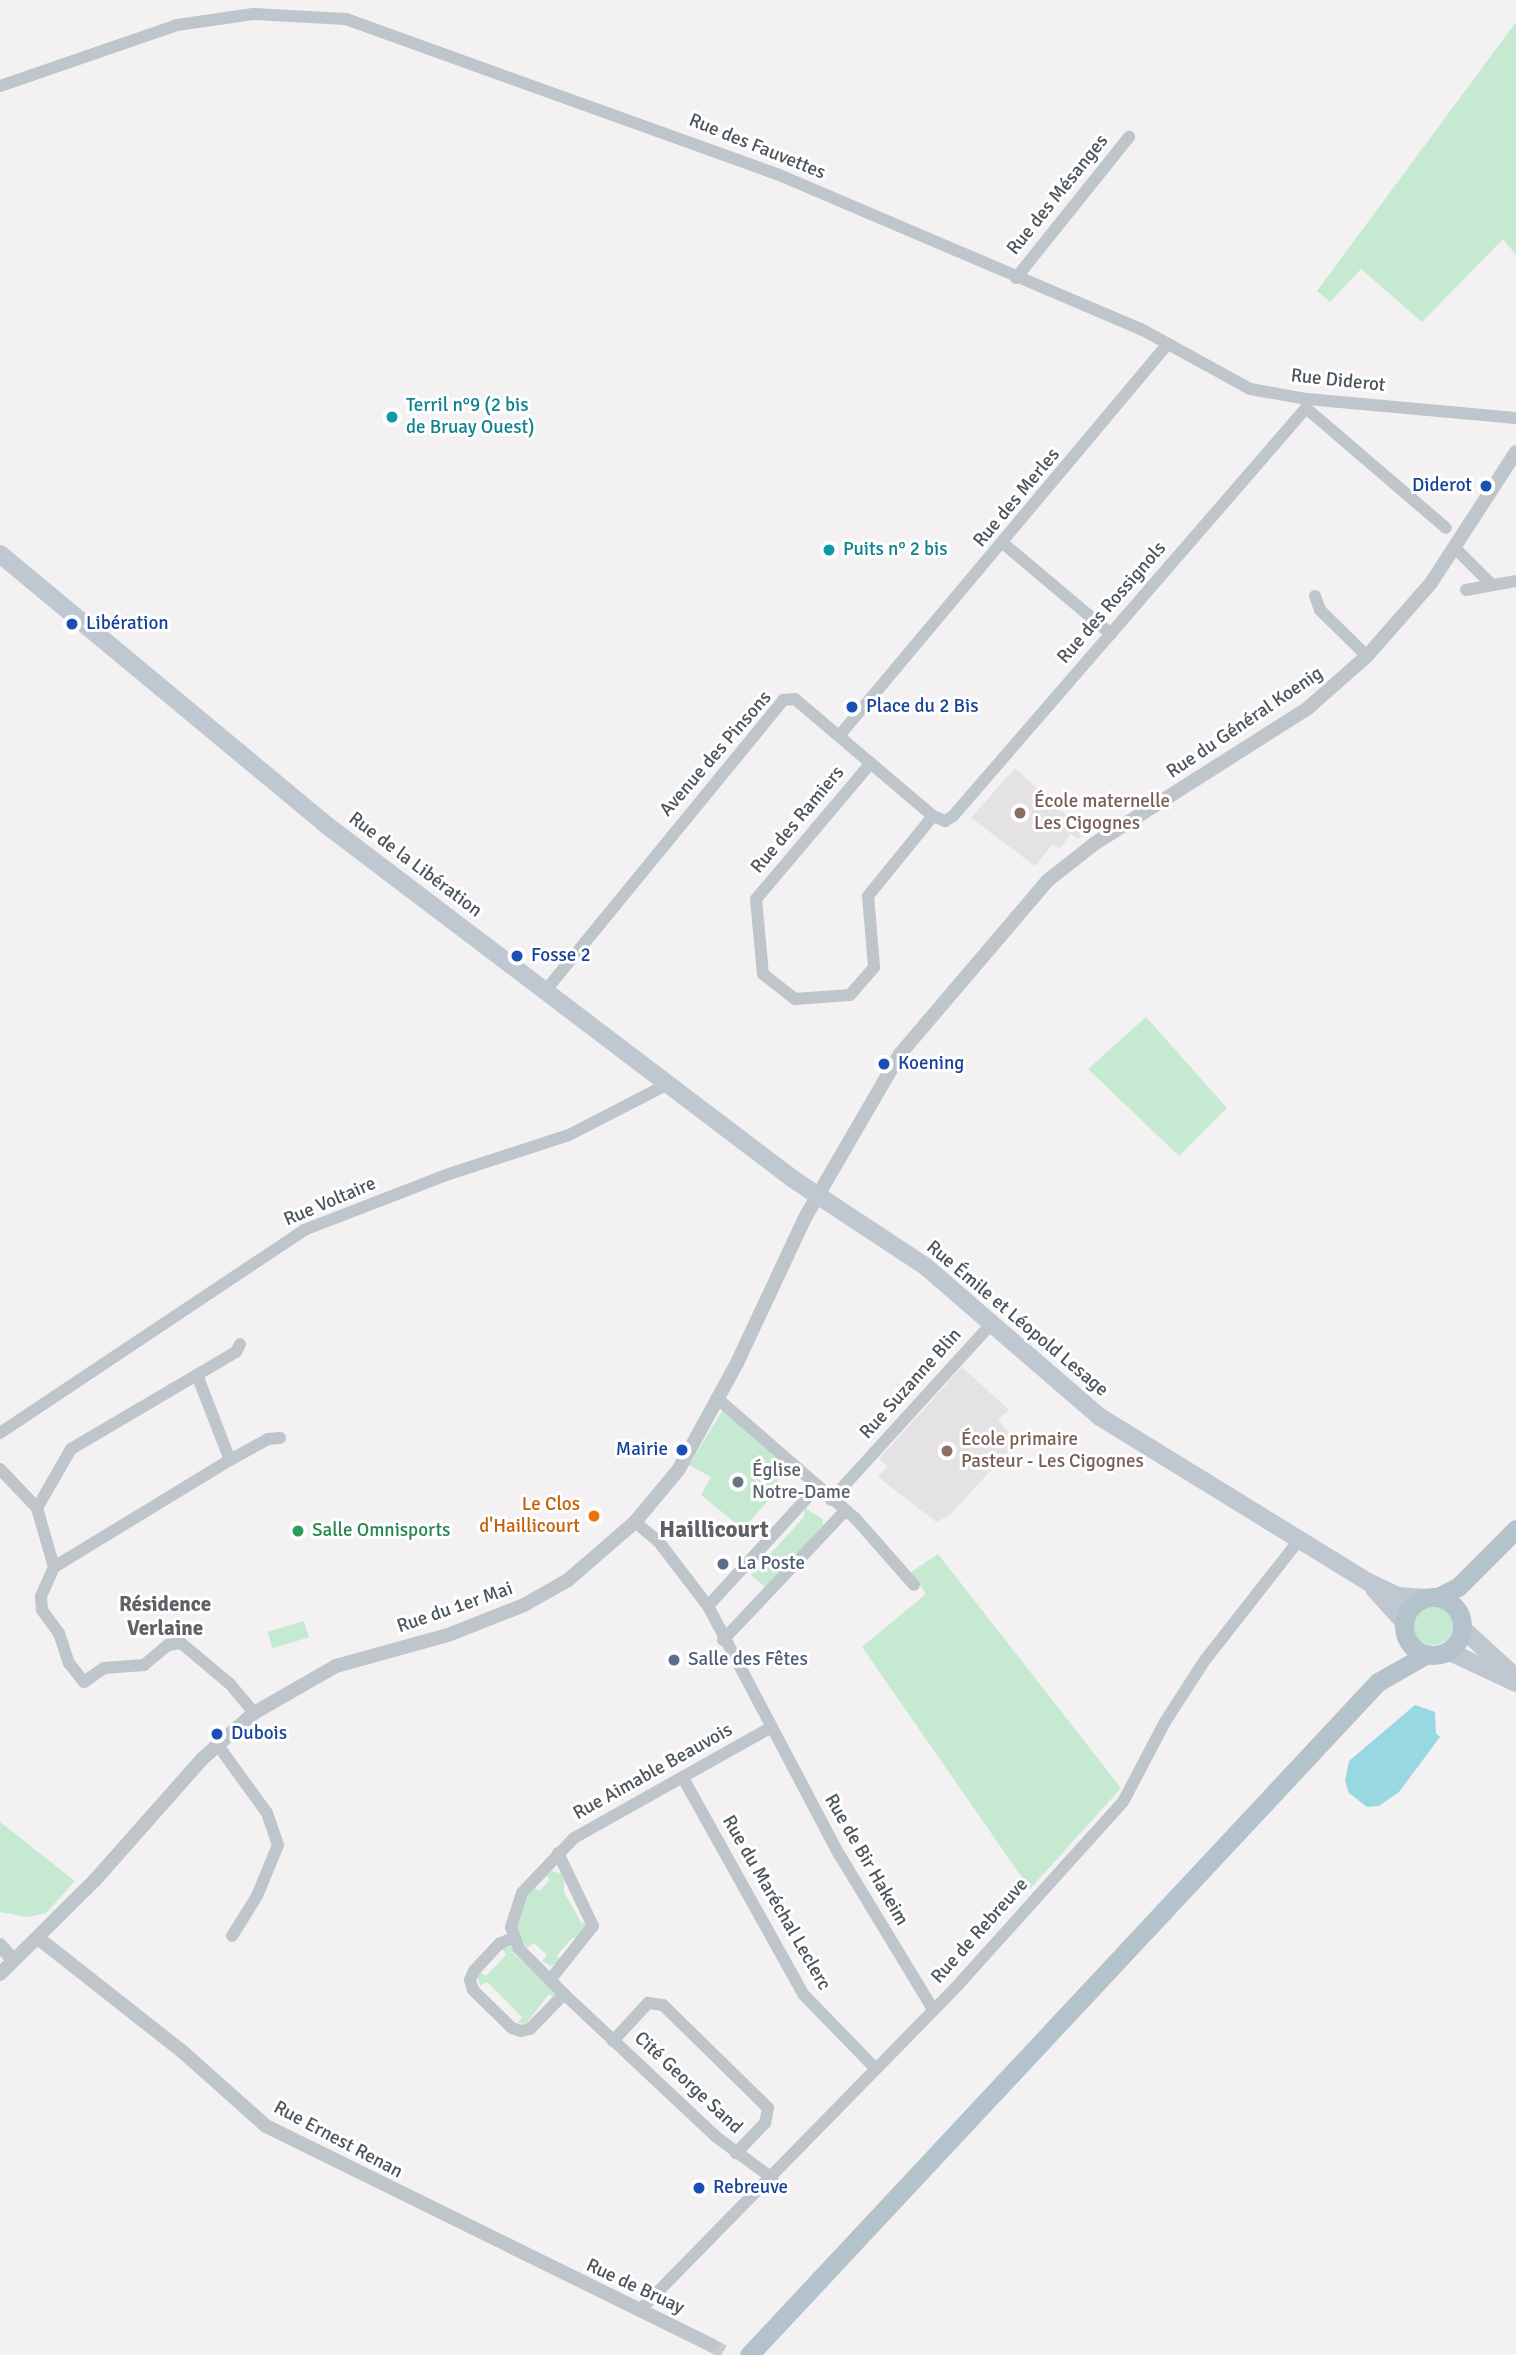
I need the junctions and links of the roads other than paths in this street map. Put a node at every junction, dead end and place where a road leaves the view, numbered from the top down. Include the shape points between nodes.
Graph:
1 (0, 86) edge
2 (1129, 137) dead end
3 (1016, 278) junction
4 (1167, 346) junction
5 (1306, 403) junction
6 (1516, 418) edge
7 (1516, 452) edge
8 (1446, 528) dead end
9 (1004, 544) junction
10 (1455, 548) junction
11 (0, 554) edge
12 (1516, 581) edge
13 (1492, 585) junction
14 (1466, 590) dead end
15 (1315, 596) dead end
16 (1111, 634) junction
17 (1367, 656) junction
18 (839, 736) junction
19 (871, 763) junction
20 (939, 818) junction
21 (546, 989) junction
22 (668, 1084) junction
23 (817, 1195) junction
24 (991, 1324) junction
25 (240, 1344) dead end
26 (197, 1375) junction
27 (718, 1399) junction
28 (0, 1433) edge
29 (280, 1438) dead end
30 (230, 1460) junction
31 (0, 1469) edge
32 (817, 1487) junction
33 (831, 1500) junction
34 (37, 1507) junction
35 (845, 1511) junction
36 (635, 1522) junction
37 (1516, 1529) edge
38 (1299, 1539) junction
39 (1516, 1544) edge
40 (54, 1567) junction
41 (1370, 1583) junction
42 (914, 1584) dead end
43 (1432, 1598) junction
44 (708, 1606) junction
45 (1462, 1624) junction
46 (1404, 1626) junction
47 (723, 1640) junction
48 (1448, 1651) junction
49 (1427, 1654) junction
50 (1516, 1677) edge
51 (1378, 1682) junction
52 (1516, 1682) edge
53 (254, 1713) junction
54 (770, 1728) junction
55 (217, 1744) junction
56 (683, 1778) junction
57 (558, 1853) junction
58 (232, 1936) dead end
59 (38, 1938) junction
60 (513, 1938) junction
61 (0, 1944) edge
62 (13, 1960) junction
63 (0, 1974) edge
64 (550, 1980) junction
65 (564, 1994) junction
66 (933, 2009) junction
67 (613, 2041) junction
68 (875, 2068) junction
69 (736, 2153) junction
70 (772, 2178) junction
71 (543, 2264) joint
72 (640, 2310) junction
73 (711, 2345) tunnel mouth
74 (751, 2353) edge

1 - 3 street, Rue des Fauvettes via 177,25 253,14 320,14 346,19 650,125
2 - 3 street, Rue des Mésanges
3 - 4 street, Rue des Fauvettes via 1141,329
4 - 5 street, Rue Diderot via 1250,388
4 - 9 street, Rue des Merles
5 - 6 street, Rue Diderot
5 - 8 street
5 - 16 street, Rue des Rossignols
7 - 10 street, Rue du Général Koenig
9 - 16 street
9 - 18 street, Rue des Merles
10 - 13 street
10 - 17 street, Rue du Général Koenig
11 - 21 main road, Rue de la Libération via 326,824
12 - 13 street
13 - 14 street
15 - 17 street via 1320,610
16 - 20 street, Rue des Rossignols
17 - 23 street, Rue du Général Koenig via 1308,708 1094,844 1047,881 900,1054
18 - 19 street, Avenue des Pinsons
18 - 21 street, Avenue des Pinsons via 795,699 783,700
19 - 20 street, Avenue des Pinsons
19 - 20 street, Rue des Ramiers via 757,899 763,974 795,999 850,995 874,967 868,896
21 - 22 main road, Rue de la Libération
22 - 23 main road, Rue de la Libération
22 - 28 street, Rue Voltaire via 569,1135 449,1174 304,1230
23 - 24 main road, Rue Émile et Léopold Lesage via 925,1266
23 - 27 street, Rue du 1er Mai
24 - 33 street, Rue Suzanne Blin
24 - 38 main road, Rue Émile et Léopold Lesage via 1100,1417
25 - 26 street via 236,1352
26 - 30 street
26 - 34 street via 71,1449
27 - 32 street
27 - 36 street, Rue du 1er Mai via 671,1482
29 - 30 street via 268,1439
30 - 40 street
31 - 34 street
32 - 33 street
32 - 44 street
33 - 35 street
34 - 40 street
35 - 42 street via 879,1540
35 - 47 street
36 - 44 street, Rue de Bir Hakeim via 659,1542
36 - 53 street, Rue du 1er Mai via 568,1580 524,1605 448,1635 337,1666
37 - 43 main road via 1458,1587
38 - 41 main road, Rue Émile et Léopold Lesage
38 - 66 street, Rue de Rebreuve via 1205,1660 1165,1722 1123,1802
39 - 45 main road via 1468,1596
40 - 53 street via 41,1597 42,1610 84,1682 104,1668 144,1665 168,1645 181,1643 230,1684
41 - 43 main road via 1398,1596
41 - 46 main road
43 - 45 main road via 1453,1605
43 - 46 main road via 1411,1607
44 - 47 street, Rue de Bir Hakeim
45 - 48 main road
45 - 50 main road
46 - 49 main road via 1412,1646
46 - 51 main road
47 - 54 street, Rue de Bir Hakeim
48 - 49 main road
48 - 52 main road
49 - 51 main road
51 - 74 main road
53 - 55 street, Rue du 1er Mai
54 - 56 street, Rue Aimable Beauvois
54 - 66 street, Rue de Bir Hakeim
55 - 58 street via 267,1813 278,1845 257,1896
55 - 59 street, Rue du 1er Mai
56 - 57 street, Rue Aimable Beauvois via 574,1838
56 - 68 street, Rue du Maréchal Leclerc via 803,1994
57 - 60 street via 522,1893 513,1911
57 - 64 street via 593,1926
59 - 62 street, Rue du 1er Mai
59 - 71 street, Rue Ernest Renan via 184,2053 266,2126
60 - 64 street, Cité George Sand
60 - 65 street via 499,1944 474,1971 470,1980 473,1990 512,2028 521,2031 530,2029
61 - 62 street
62 - 63 street, Rue du 1er Mai
64 - 65 street, Cité George Sand
65 - 67 street, Cité George Sand
66 - 68 street, Rue de Rebreuve
67 - 69 street, Cité George Sand
67 - 69 street, Cité George Sand via 648,2003 663,2005 768,2108 765,2123
68 - 70 street, Rue de Rebreuve
69 - 70 street, Cité George Sand via 758,2164
70 - 72 street, Rue de Rebreuve
71 - 72 street, Rue de Bruay
72 - 73 street, Rue de Bruay

